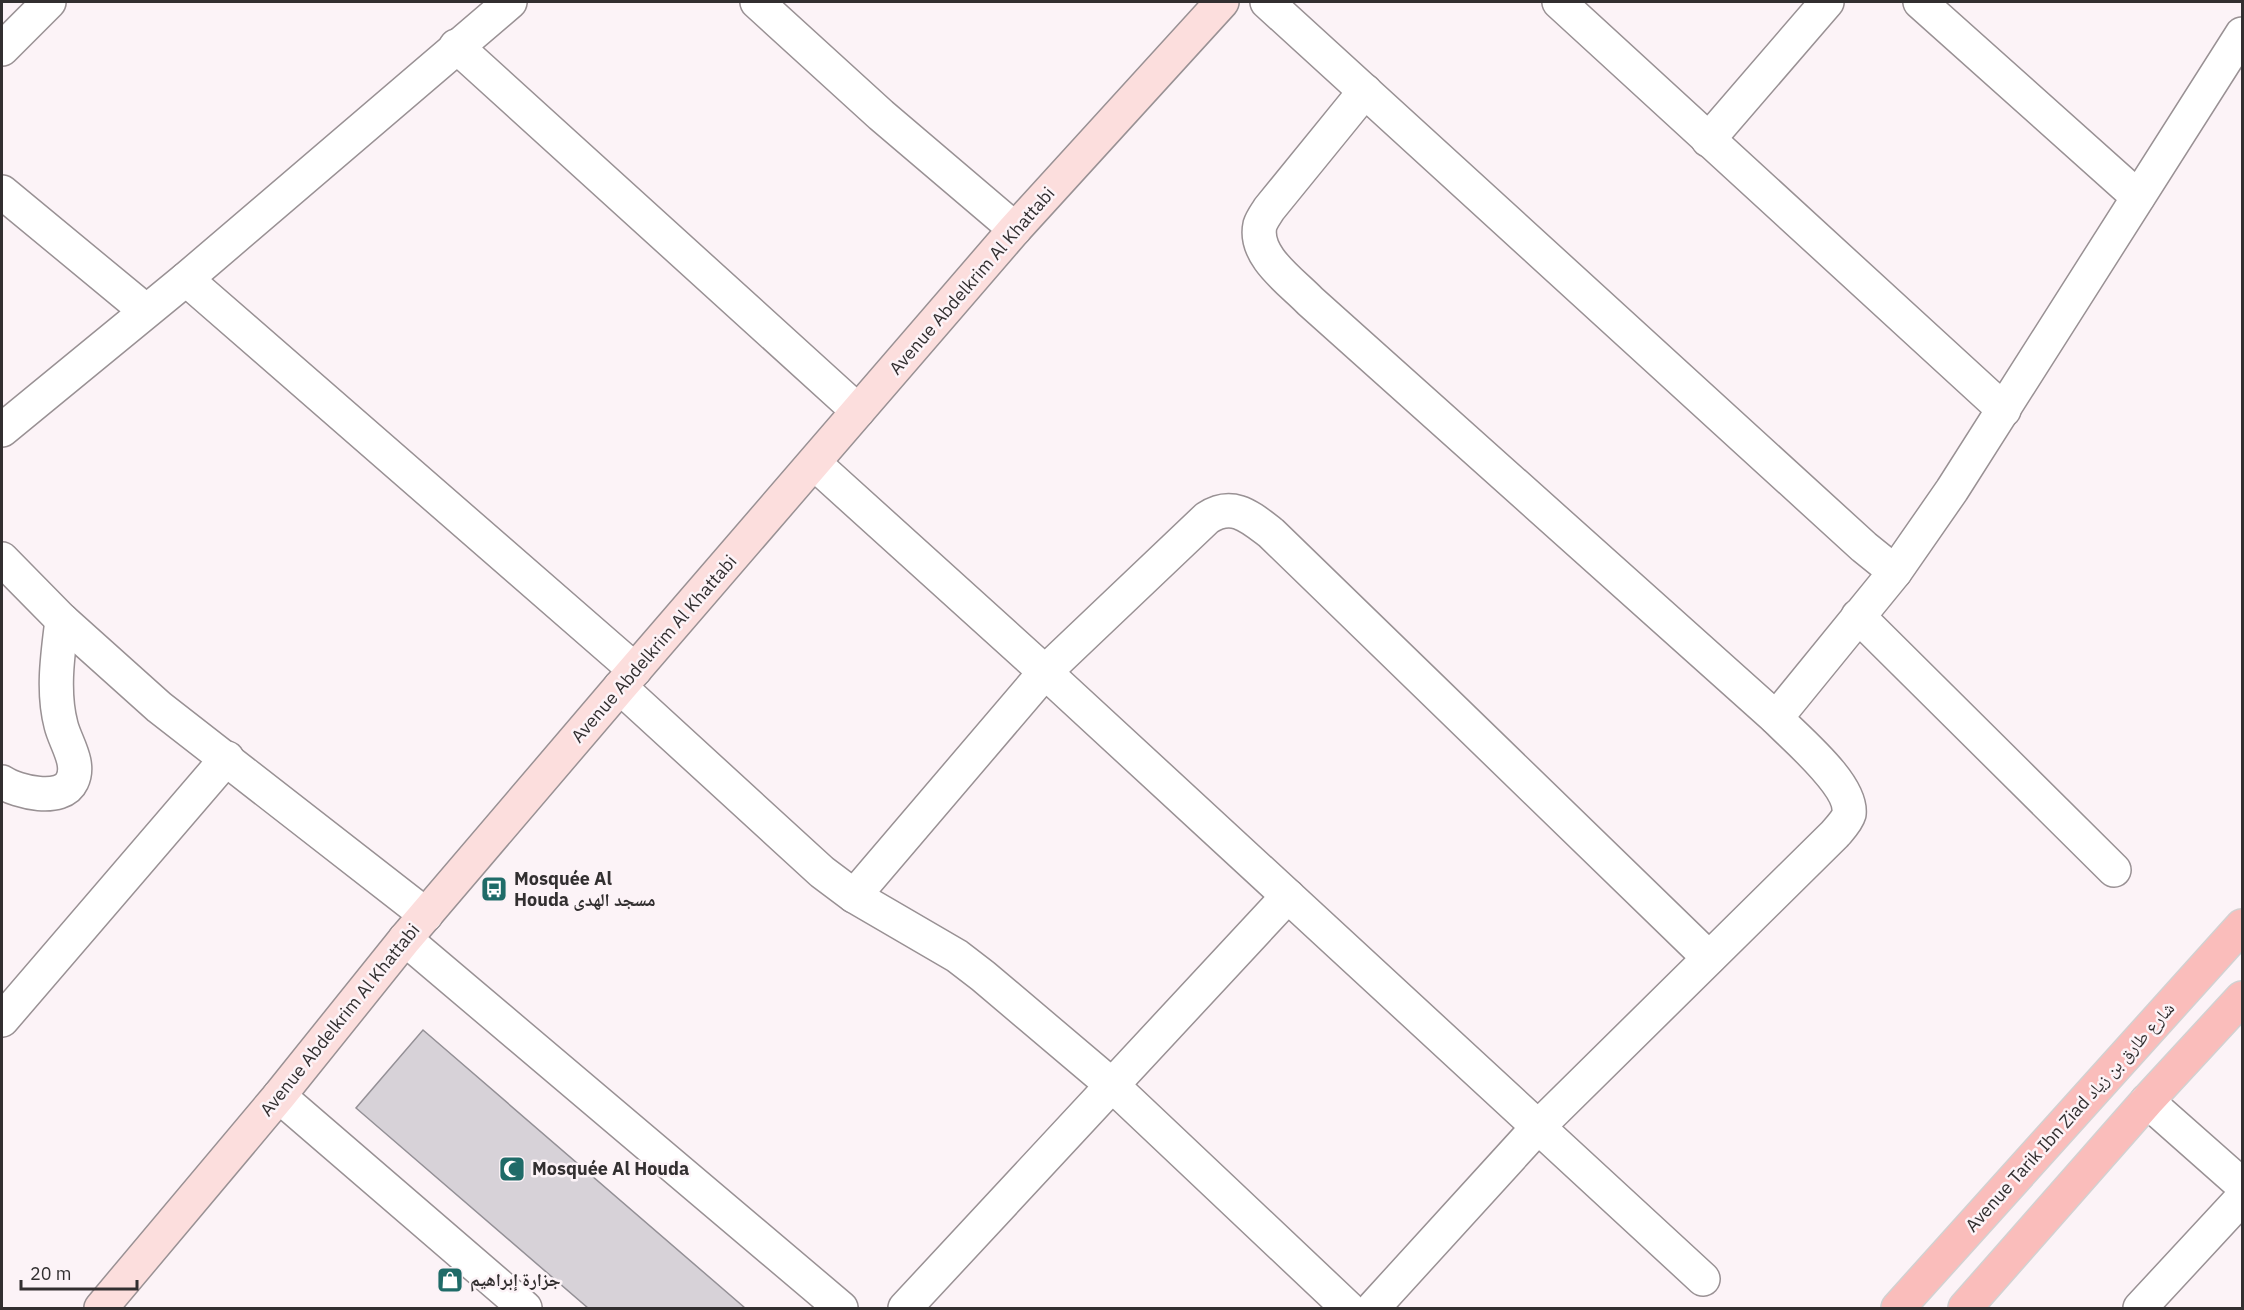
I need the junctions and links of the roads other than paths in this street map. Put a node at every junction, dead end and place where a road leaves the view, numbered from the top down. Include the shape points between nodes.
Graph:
1 (510, 2) edge
2 (757, 2) edge
3 (1222, 2) edge
4 (1267, 2) edge
5 (1559, 2) edge
6 (1827, 2) edge
7 (1920, 2) edge
8 (36, 6) edge
9 (2242, 34) edge
10 (456, 46) junction
11 (2, 49) edge
12 (1365, 91) junction
13 (1708, 140) junction
14 (2, 192) edge
15 (2138, 197) junction
16 (1015, 229) junction
17 (186, 279) junction
18 (146, 311) junction
19 (2004, 410) junction
20 (858, 411) junction
21 (2, 430) edge
22 (814, 463) junction
23 (6, 571) edge
24 (1895, 572) junction
25 (1858, 616) junction
26 (62, 620) junction
27 (1045, 672) junction
28 (628, 679) junction
29 (1776, 718) junction
30 (226, 758) junction
31 (2, 782) edge
32 (2114, 870) dead end
33 (854, 896) junction
34 (1288, 896) junction
35 (426, 915) junction
36 (2242, 926) edge
37 (405, 939) junction
38 (1709, 958) junction
39 (2242, 998) edge
40 (2, 1020) edge
41 (1113, 1086) junction
42 (279, 1096) junction
43 (2147, 1101) junction
44 (1538, 1127) junction
45 (2242, 1185) edge
46 (2242, 1198) edge
47 (1703, 1279) dead end
48 (504, 1302) edge
49 (834, 1306) edge
50 (101, 1308) edge
51 (905, 1308) edge
52 (1348, 1308) edge
53 (1373, 1308) edge
54 (1898, 1308) edge
55 (1965, 1308) edge
56 (2140, 1308) edge

1 - 10 street
2 - 16 street
3 - 16 main road, Avenue Abdelkrim Al Khattabi
4 - 12 street
5 - 13 street
6 - 13 street
7 - 15 street
8 - 11 street
9 - 15 street
10 - 17 street
10 - 20 street
12 - 24 street
12 - 29 street via 1261,222 1263,249 1271,262
13 - 19 street
14 - 18 street
15 - 19 street
16 - 20 main road, Avenue Abdelkrim Al Khattabi
17 - 18 street
17 - 28 street
18 - 21 street
19 - 24 street
20 - 22 main road, Avenue Abdelkrim Al Khattabi
22 - 27 street
22 - 28 main road, Avenue Abdelkrim Al Khattabi
23 - 26 street
24 - 25 street
25 - 29 street
25 - 32 street
26 - 30 street via 159,707
26 - 31 street via 57,693 60,724 75,768 72,782 63,792 43,794
27 - 33 street
27 - 34 street
27 - 38 street via 1207,518 1216,512 1236,511 1271,533
28 - 33 street via 822,872
28 - 35 main road, Avenue Abdelkrim Al Khattabi
29 - 38 street via 1840,786 1849,813 1835,834
30 - 35 street
30 - 40 street
33 - 41 street via 957,956
34 - 41 street
34 - 44 street
35 - 37 main road, Avenue Abdelkrim Al Khattabi
36 - 54 main road, Avenue Tarik Ibn Ziad شارع طارق بن زياد
37 - 42 main road, Avenue Abdelkrim Al Khattabi
37 - 49 street
38 - 44 street
39 - 43 main road
41 - 51 street
41 - 52 street
42 - 48 street
42 - 50 main road, Avenue Abdelkrim Al Khattabi
43 - 45 street
43 - 55 main road
44 - 47 street
44 - 53 street
46 - 56 street

